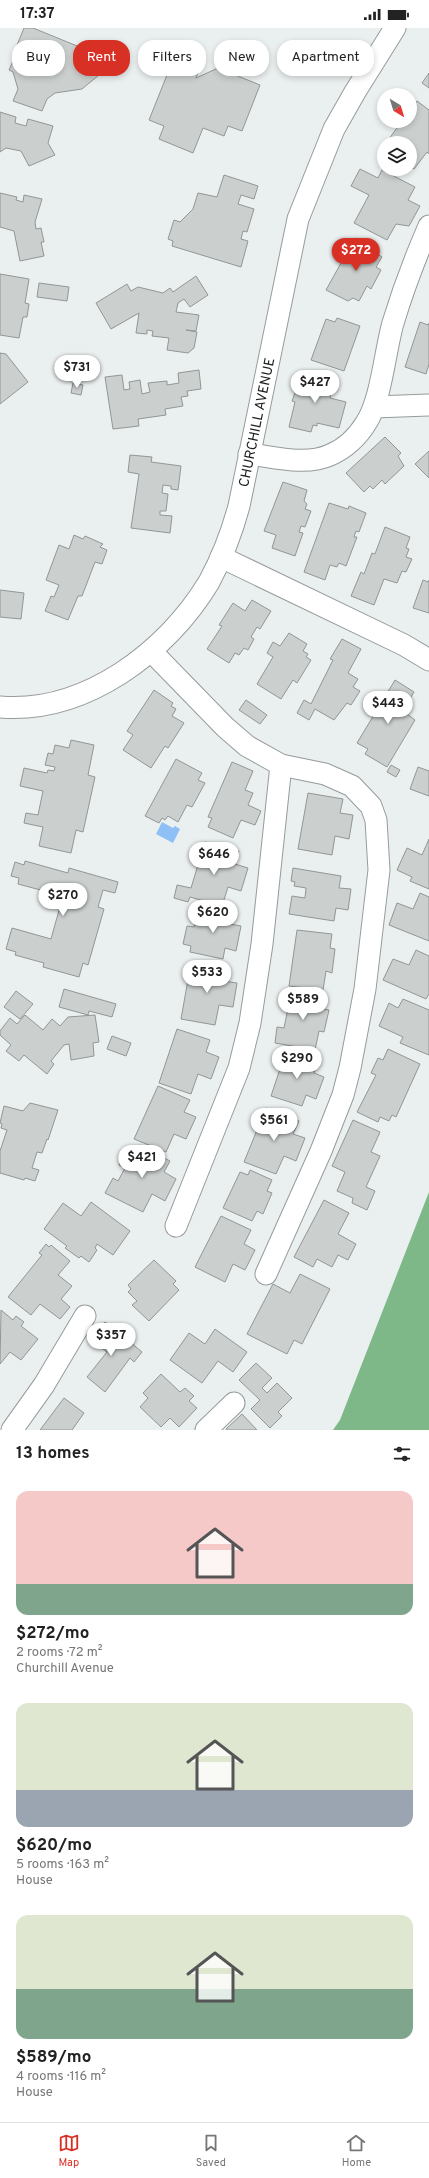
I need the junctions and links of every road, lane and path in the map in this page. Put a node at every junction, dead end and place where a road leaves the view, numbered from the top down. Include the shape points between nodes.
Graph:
1 (395, 28) edge
2 (429, 226) edge
3 (429, 405) edge
4 (374, 407) junction
5 (249, 454) junction
6 (221, 557) junction
7 (151, 651) junction
8 (429, 660) edge
9 (0, 707) edge
10 (281, 765) junction
11 (176, 1226) dead end
12 (266, 1274) dead end
13 (85, 1316) dead end
14 (234, 1403) dead end
15 (12, 1430) edge
16 (206, 1430) edge

1 - 5 street, CHURCHILL AVENUE via 354,92 334,129 298,218
2 - 4 street via 393,323
3 - 4 street
4 - 5 street via 355,437 345,447 330,455 314,460
5 - 6 street, CHURCHILL AVENUE via 233,526
6 - 7 street, CHURCHILL AVENUE via 196,602
6 - 8 street via 404,645
7 - 9 street, CHURCHILL AVENUE via 105,682 73,697 14,709
7 - 10 street via 225,727 247,746
10 - 11 street via 263,937 250,1023 239,1068
10 - 12 street via 325,774 352,786 363,795 371,806 376,820 379,870 365,989 343,1095
13 - 15 street via 44,1385
14 - 16 street

